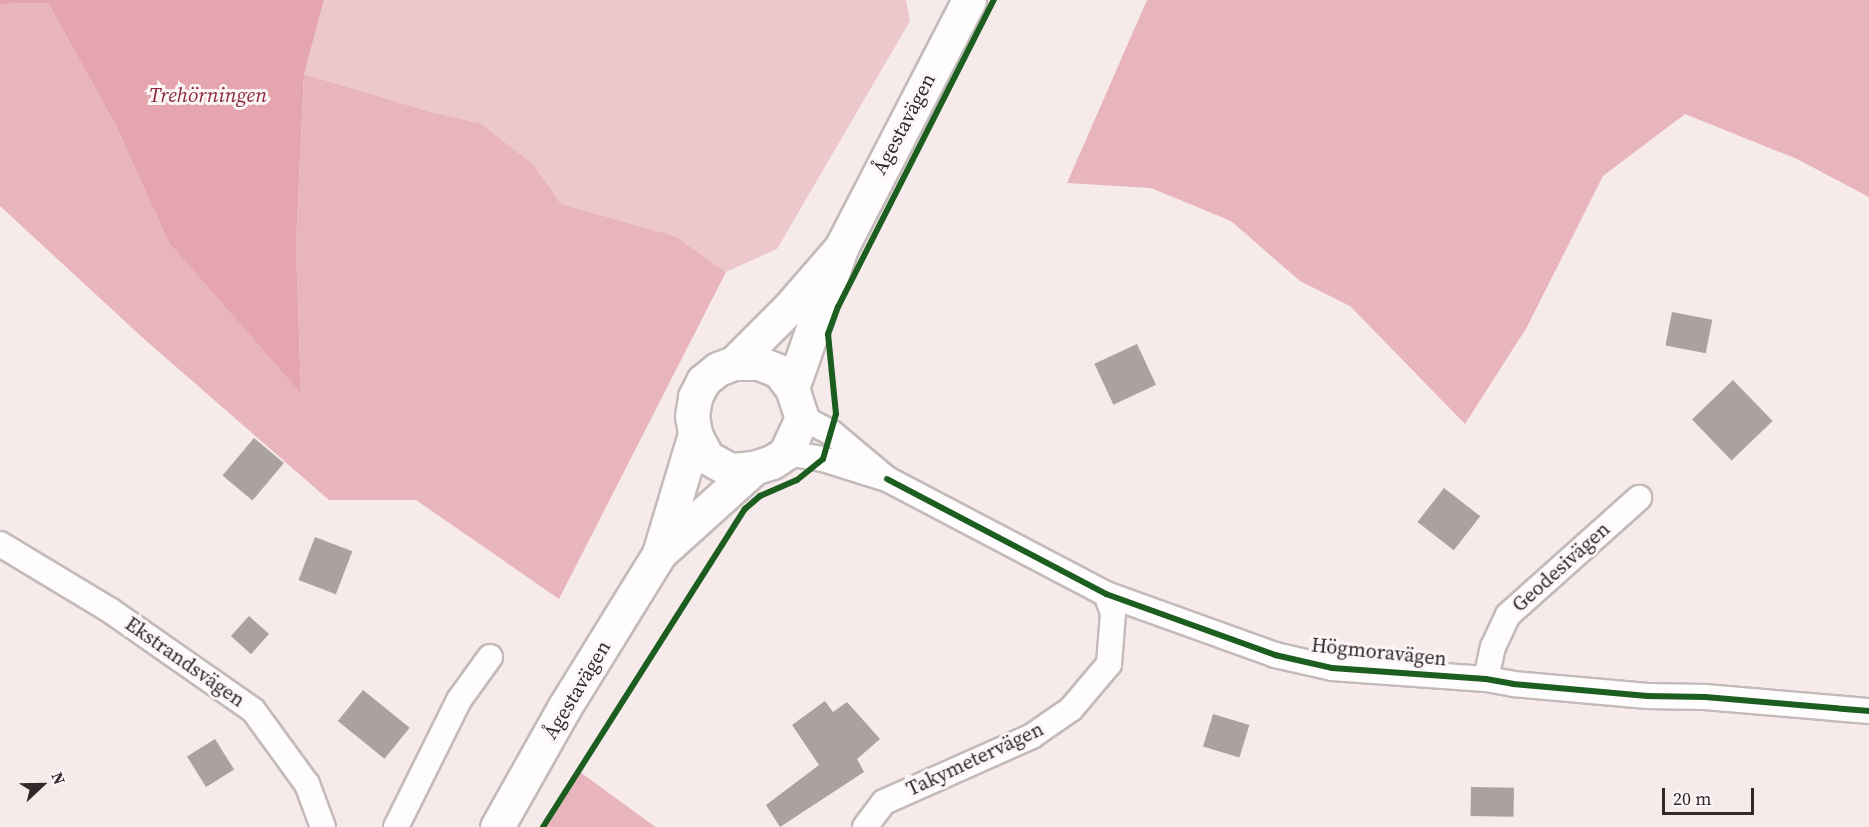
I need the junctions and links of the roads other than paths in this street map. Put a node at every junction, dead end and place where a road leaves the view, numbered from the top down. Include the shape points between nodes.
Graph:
1 (969, 0) edge
2 (841, 248) junction
3 (734, 363) junction
4 (797, 403) junction
5 (695, 434) junction
6 (786, 453) junction
7 (754, 468) junction
8 (887, 479) junction
9 (1639, 498) dead end
10 (0, 544) edge
11 (659, 554) junction
12 (1106, 594) junction
13 (489, 657) dead end
14 (1486, 679) junction
15 (1869, 711) edge
16 (322, 827) edge
17 (396, 827) edge
18 (497, 827) edge
19 (865, 827) edge

1 - 2 main road, Ågestavägen
2 - 3 main road, Ågestavägen
2 - 4 main road, Ågestavägen
3 - 4 main road via 759,363 778,371
3 - 5 main road, Ågestavägen via 703,381 692,416
4 - 6 main road, Ågestavägen
4 - 8 street, Högmoravägen
5 - 7 main road, Ågestavägen via 707,457 730,470
5 - 11 main road, Ågestavägen
6 - 7 main road, Ågestavägen
6 - 8 street, Högmoravägen via 823,459
7 - 11 main road, Ågestavägen
8 - 12 street, Högmoravägen
9 - 14 street, Geodesivägen via 1508,615 1493,647
10 - 16 street, Ekstrandsvägen via 111,611 253,710 307,784
11 - 18 main road, Ågestavägen via 564,708
12 - 14 street, Högmoravägen via 1275,656 1332,668
12 - 19 street, Takymetervägen via 1113,613 1109,664 1071,709 1032,736 884,802
13 - 17 street via 459,700
14 - 15 street, Högmoravägen via 1647,696

